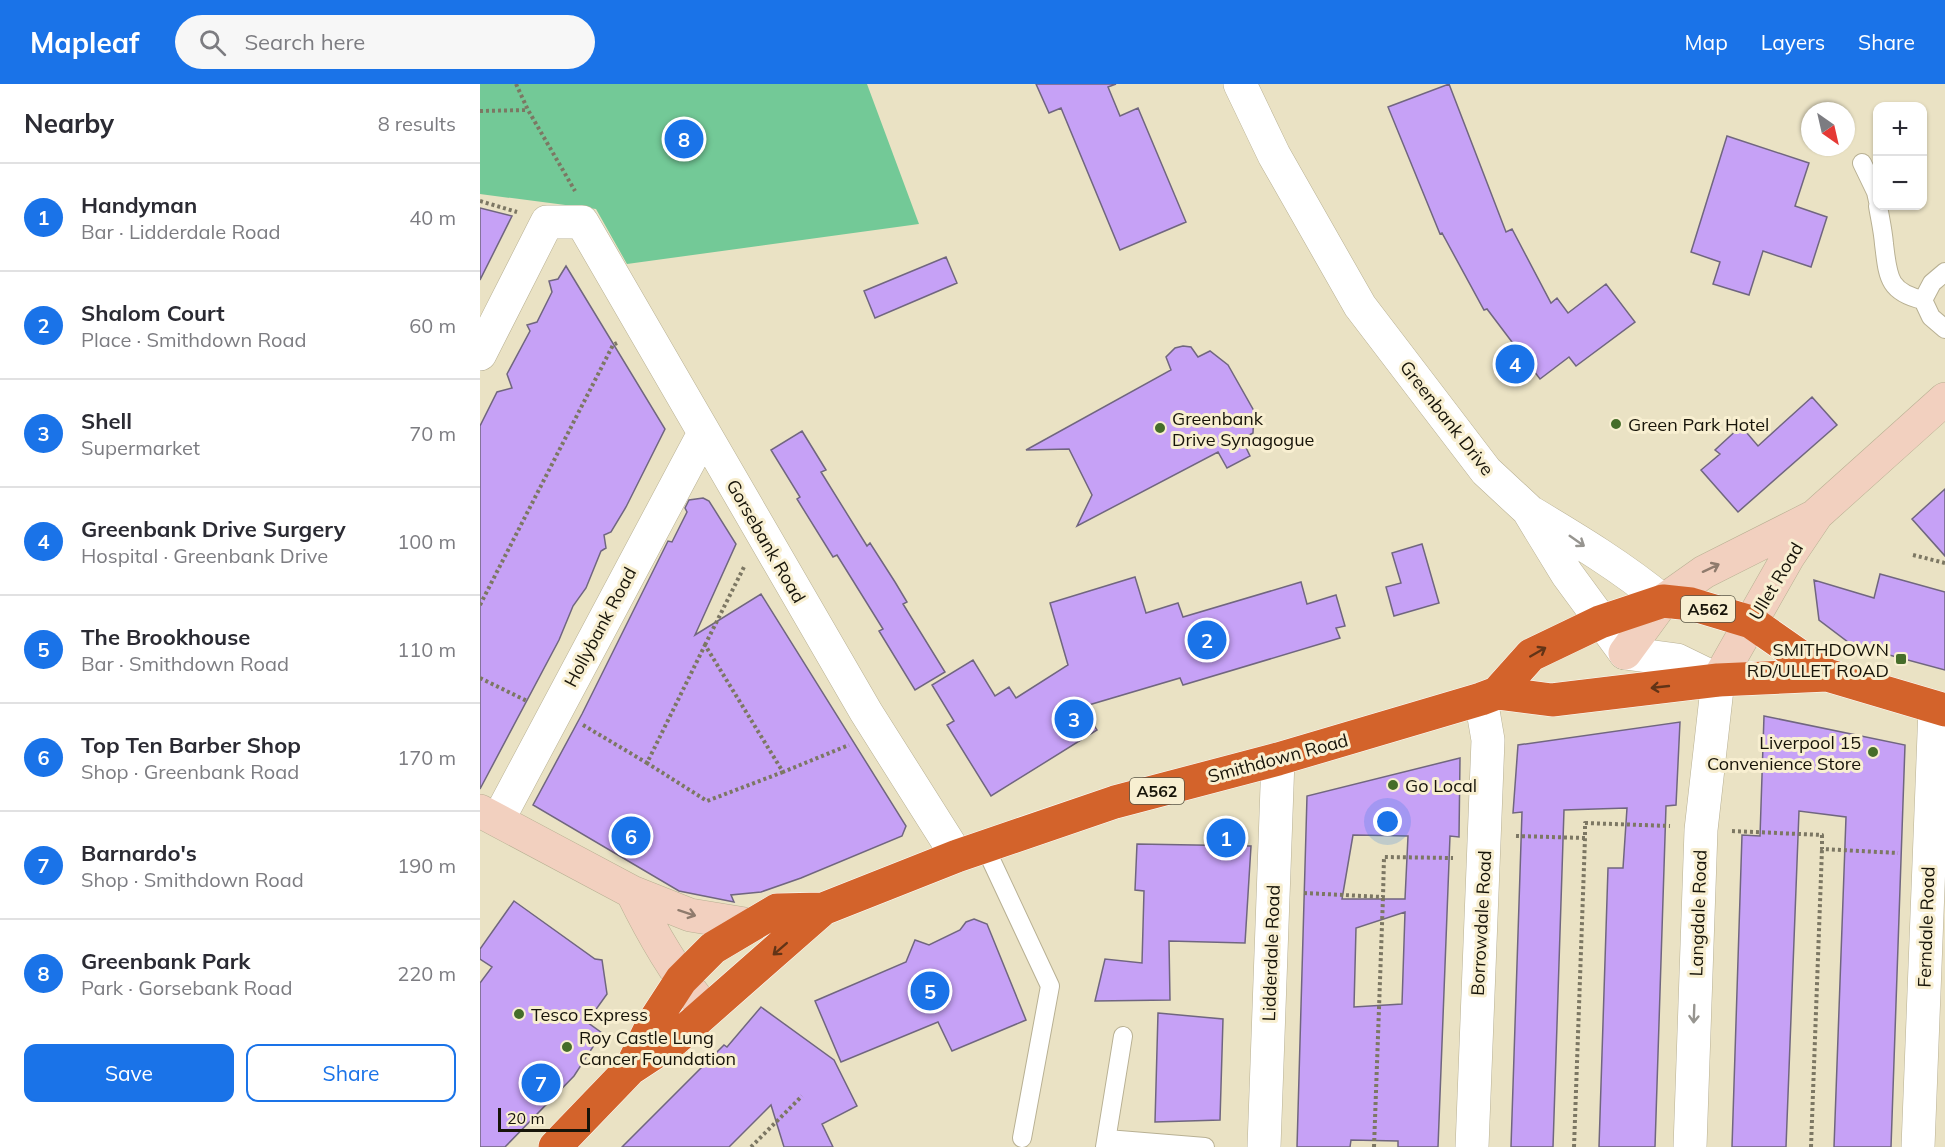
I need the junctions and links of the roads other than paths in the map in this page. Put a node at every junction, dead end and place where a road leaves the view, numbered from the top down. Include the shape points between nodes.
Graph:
1 (1250, 90) edge
2 (1862, 163) dead end
3 (1873, 190) edge
4 (1879, 210) edge
5 (1945, 272) edge
6 (1923, 300) junction
7 (1945, 329) edge
8 (480, 354) edge
9 (1945, 399) edge
10 (703, 435) junction
11 (1528, 510) junction
12 (1817, 514) junction
13 (1663, 601) junction
14 (1600, 622) junction
15 (1751, 622) junction
16 (1625, 653) junction
17 (1827, 675) junction
18 (1718, 681) junction
19 (1489, 696) junction
20 (1940, 709) edge
21 (1278, 759) junction
22 (489, 815) edge
23 (971, 851) junction
24 (632, 892) junction
25 (823, 909) junction
26 (751, 925) junction
27 (681, 980) junction
28 (706, 1011) junction
29 (1123, 1035) dead end
30 (630, 1069) junction
31 (1022, 1138) dead end
32 (1106, 1143) edge
33 (557, 1146) edge
34 (1205, 1147) edge
35 (1264, 1147) edge
36 (1472, 1147) edge
37 (1690, 1147) edge
38 (1918, 1147) edge

1 - 11 street, Greenbank Drive via 1274,155 1360,306 1486,471
2 - 3 lane
4 - 6 lane via 1887,274 1896,289
5 - 6 lane via 1932,283
6 - 7 lane via 1931,317
8 - 10 street, Gorsebank Road via 548,222 582,222
9 - 12 main road, Ullet Road
10 - 22 street, Hollybank Road via 554,714
10 - 23 street, Gorsebank Road via 866,712
11 -> 13 street via 1628,572
11 - 14 street, Greenbank Drive
13 -> 12 main road, Ullet Road via 1704,572
12 - 15 main road, Ullet Road
13 - 14 highway, Smithdown Road / A562
13 - 15 highway, Smithdown Road / A562 via 1691,604
13 - 16 main road, Ullet Road
14 - 16 street, Greenbank Drive
19 -> 14 highway, Smithdown Road / A562 via 1531,655
15 - 17 highway, Smithdown Road / A562
15 - 18 main road, Ullet Road
16 - 18 street via 1677,660
17 - 18 highway, Smithdown Road / A562
17 - 20 highway, Smithdown Road / A562
18 -> 19 highway, Smithdown Road / A562 via 1551,700
18 -> 37 street, Langdale Road via 1701,830
19 - 21 highway, Smithdown Road / A562
19 - 36 street, Borrowdale Road
20 - 38 street, Ferndale Road via 1929,855
21 - 23 highway, Smithdown Road / A562 via 1115,802
21 - 35 street, Lidderdale Road
22 - 24 main road
23 - 25 highway, Smithdown Road / A562
23 - 31 lane via 1050,986
24 -> 26 main road via 690,915
24 - 27 main road via 658,946
25 - 26 highway, Smithdown Road / A562 via 777,910
25 -> 28 highway, Smithdown Road / A562
26 - 27 highway, Smithdown Road / A562 via 713,948
27 - 28 main road
27 - 30 highway, Smithdown Road / A562
28 - 30 highway, Smithdown Road / A562 via 674,1040
29 - 32 lane
30 - 33 highway, Smithdown Road / A562
32 - 34 lane

